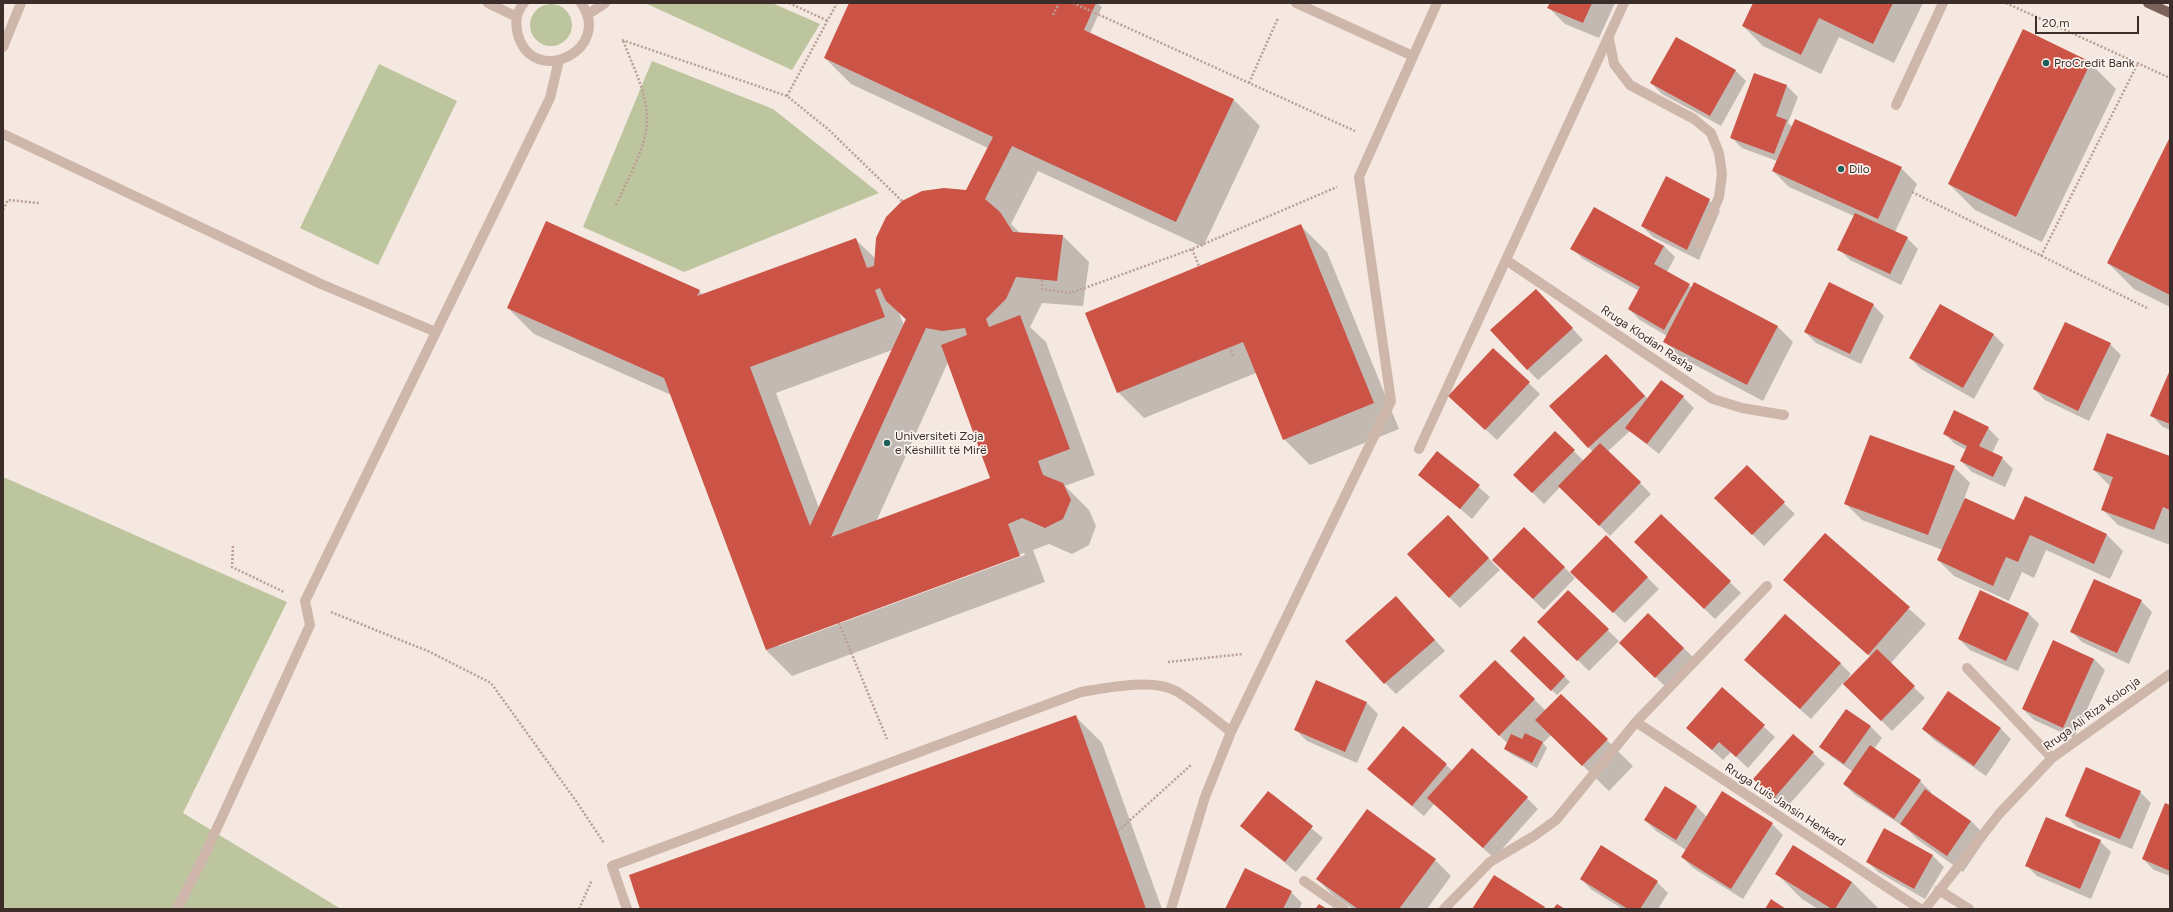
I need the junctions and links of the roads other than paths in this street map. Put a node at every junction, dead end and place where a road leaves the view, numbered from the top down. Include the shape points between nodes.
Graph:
1 (21, 3) edge
2 (488, 3) edge
3 (524, 3) edge
4 (581, 3) edge
5 (605, 3) edge
6 (1296, 3) edge
7 (1437, 3) edge
8 (1624, 3) edge
9 (1943, 3) edge
10 (2148, 3) edge
11 (2170, 13) edge
12 (587, 15) junction
13 (517, 17) junction
14 (1609, 39) junction
15 (3, 46) edge
16 (1413, 56) junction
17 (559, 60) junction
18 (1896, 105) dead end
19 (3, 134) edge
20 (1699, 244) dead end
21 (1506, 260) junction
22 (436, 332) junction
23 (1784, 415) dead end
24 (1419, 449) dead end
25 (1767, 586) dead end
26 (1967, 668) dead end
27 (2170, 674) edge
28 (1636, 722) junction
29 (1231, 732) junction
30 (2052, 758) junction
31 (1304, 881) dead end
32 (1939, 890) junction
33 (177, 909) edge
34 (627, 909) edge
35 (1171, 909) edge
36 (1344, 909) edge
37 (1444, 909) edge
38 (1920, 909) edge
39 (1925, 909) edge
40 (1970, 909) edge

1 - 15 street
2 - 13 street
3 - 13 street
4 - 12 street
5 - 12 street
6 - 16 street
7 - 16 street
8 - 14 street
9 - 18 street
10 - 11 main road
12 - 17 street via 586,39 570,56
13 - 17 street via 516,29 526,51 536,58
14 - 20 street via 1614,64 1630,85 1694,119 1711,134 1719,153 1722,174 1719,197
14 - 21 street
16 - 29 street via 1359,177 1391,401
17 - 22 street via 550,98
19 - 22 street via 321,284
21 - 23 street, Rruga Klodian Rasha via 1713,399 1742,408
21 - 24 street
22 - 33 street via 305,601 310,625
25 - 28 street
26 - 30 street
27 - 30 street, Rruga Ali Riza Kolonja
28 - 37 street via 1556,820 1490,862
28 - 38 street, Rruga Luis Jansin Henkard
29 - 34 street via 1175,690 1150,685 1120,685 1081,692 612,866
29 - 35 street via 1205,797
30 - 32 street, Rruga Ali Riza Kolonja via 1999,814
31 - 36 street
32 - 39 street, Rruga Ali Riza Kolonja
32 - 40 street

